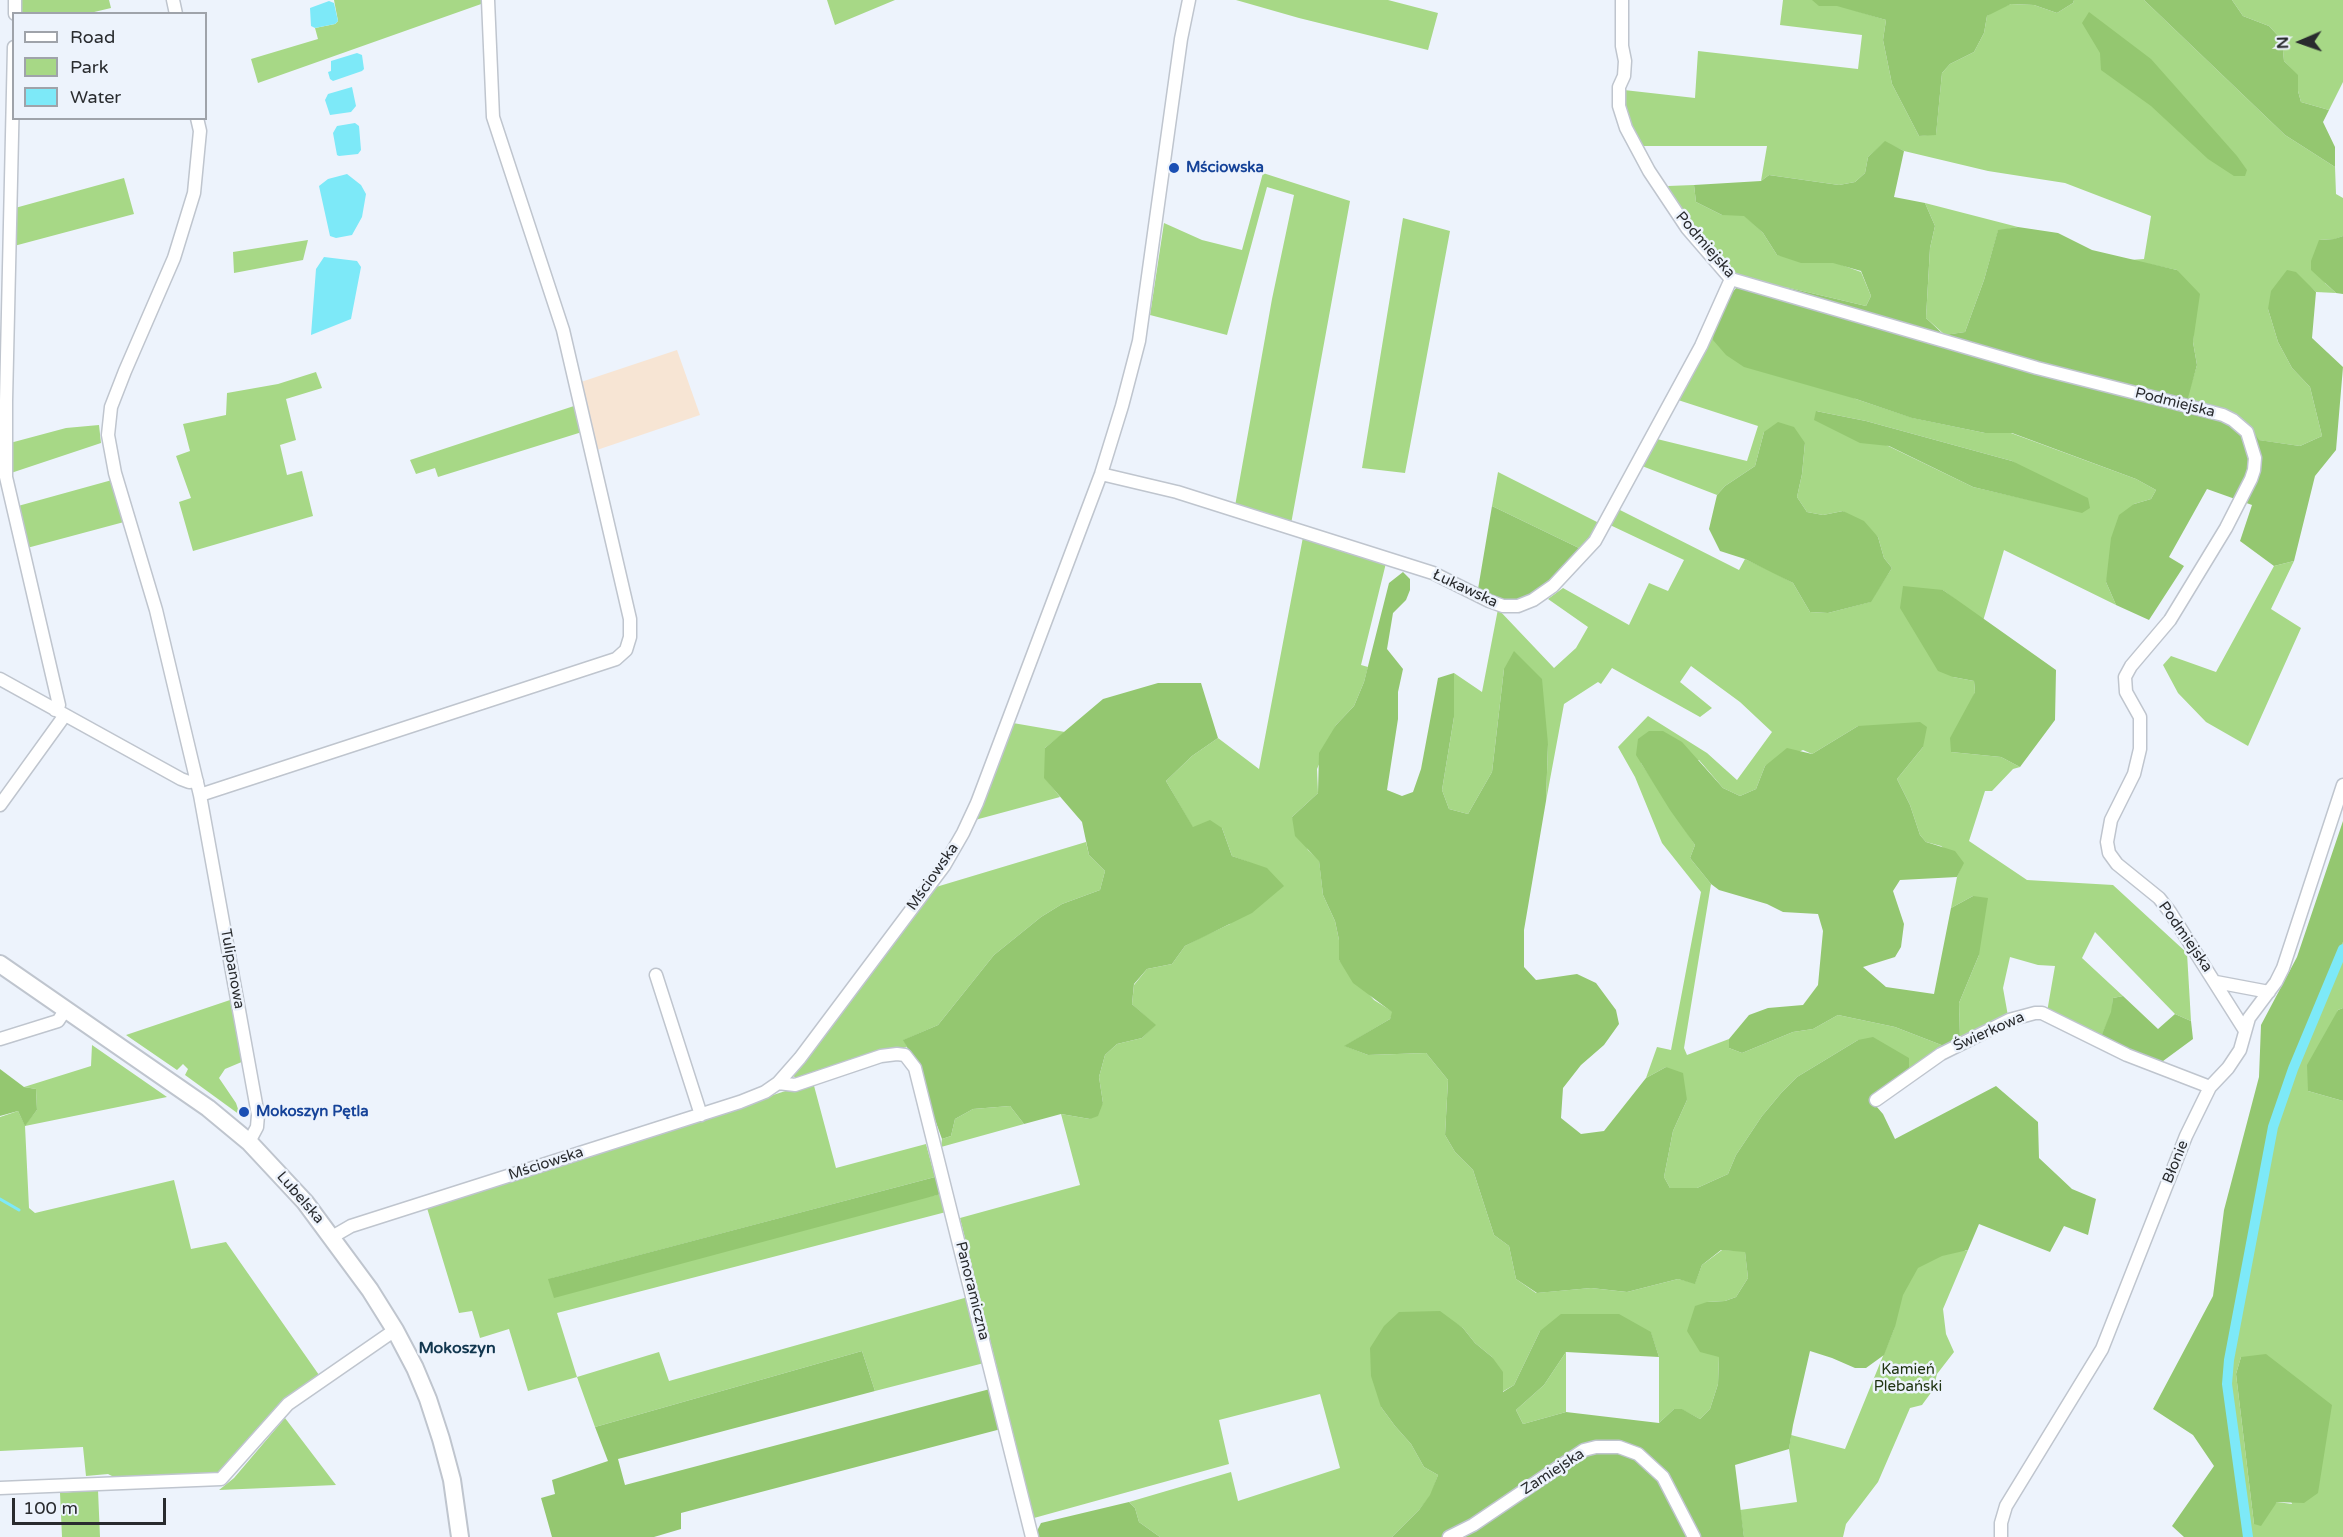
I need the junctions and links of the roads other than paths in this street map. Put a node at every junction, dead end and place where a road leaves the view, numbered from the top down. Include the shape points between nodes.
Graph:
1 (488, 0) edge
2 (1189, 0) edge
3 (1622, 0) edge
4 (12, 120) edge
5 (197, 120) edge
6 (1731, 279) junction
7 (1101, 474) junction
8 (0, 679) edge
9 (60, 713) junction
10 (197, 781) junction
11 (2343, 785) edge
12 (200, 795) junction
13 (0, 805) edge
14 (0, 964) edge
15 (656, 975) dead end
16 (2216, 982) junction
17 (2269, 992) junction
18 (66, 1009) junction
19 (2244, 1029) junction
20 (0, 1039) edge
21 (778, 1083) junction
22 (2210, 1087) junction
23 (1876, 1100) dead end
24 (701, 1115) junction
25 (249, 1142) junction
26 (332, 1237) junction
27 (395, 1330) junction
28 (0, 1488) edge
29 (460, 1537) edge
30 (1032, 1537) edge
31 (1449, 1537) edge
32 (1694, 1537) edge
33 (2001, 1537) edge

1 - 12 street via 493,117 563,330 630,618 626,650 616,659
2 - 7 street, Mściowska via 1139,341
3 - 6 street, Podmiejska via 1625,61 1619,106 1626,128 1681,219
4 - 9 street via 6,477
5 - 10 street, Tulipanowa via 200,131 194,193 174,258 111,407 108,435
6 - 7 street, Łukawska via 1701,346 1595,541 1544,593 1518,606 1496,604 1433,573 1177,492
6 - 16 street, Podmiejska via 2037,368 2223,415 2247,432 2255,458 2251,479 2170,620 2125,677 2126,692 2140,717 2140,749 2134,774 2111,820 2107,842 2117,864 2170,912
7 - 21 street, Mściowska via 963,833 931,884
8 - 9 street
9 - 10 street via 181,779
9 - 13 street
10 - 12 street, Tulipanowa
11 - 17 street, Błonie via 2283,968
12 - 25 street, Tulipanowa via 258,1115
14 - 18 main road, Lubelska
15 - 24 street
16 - 17 street
16 - 19 street, Podmiejska
17 - 19 street, Błonie
18 - 20 street via 58,1021
18 - 25 main road, Lubelska via 208,1108
19 - 22 street, Błonie via 2240,1050
21 - 24 street, Mściowska via 755,1097
21 - 30 street, Panoramiczna via 795,1085 897,1054 905,1055 915,1068
22 - 23 street, Świerkowa via 2035,1013 2009,1020 1941,1054
22 - 33 street, Błonie via 2186,1136 2102,1349 2006,1506
24 - 26 street, Mściowska via 351,1226
25 - 26 main road, Lubelska
26 - 27 main road, Lubelska
27 - 28 street via 288,1404 221,1479
27 - 29 main road, Lubelska via 435,1418 452,1480
31 - 32 street, Zamiejska via 1584,1450 1619,1447 1638,1454 1663,1477

